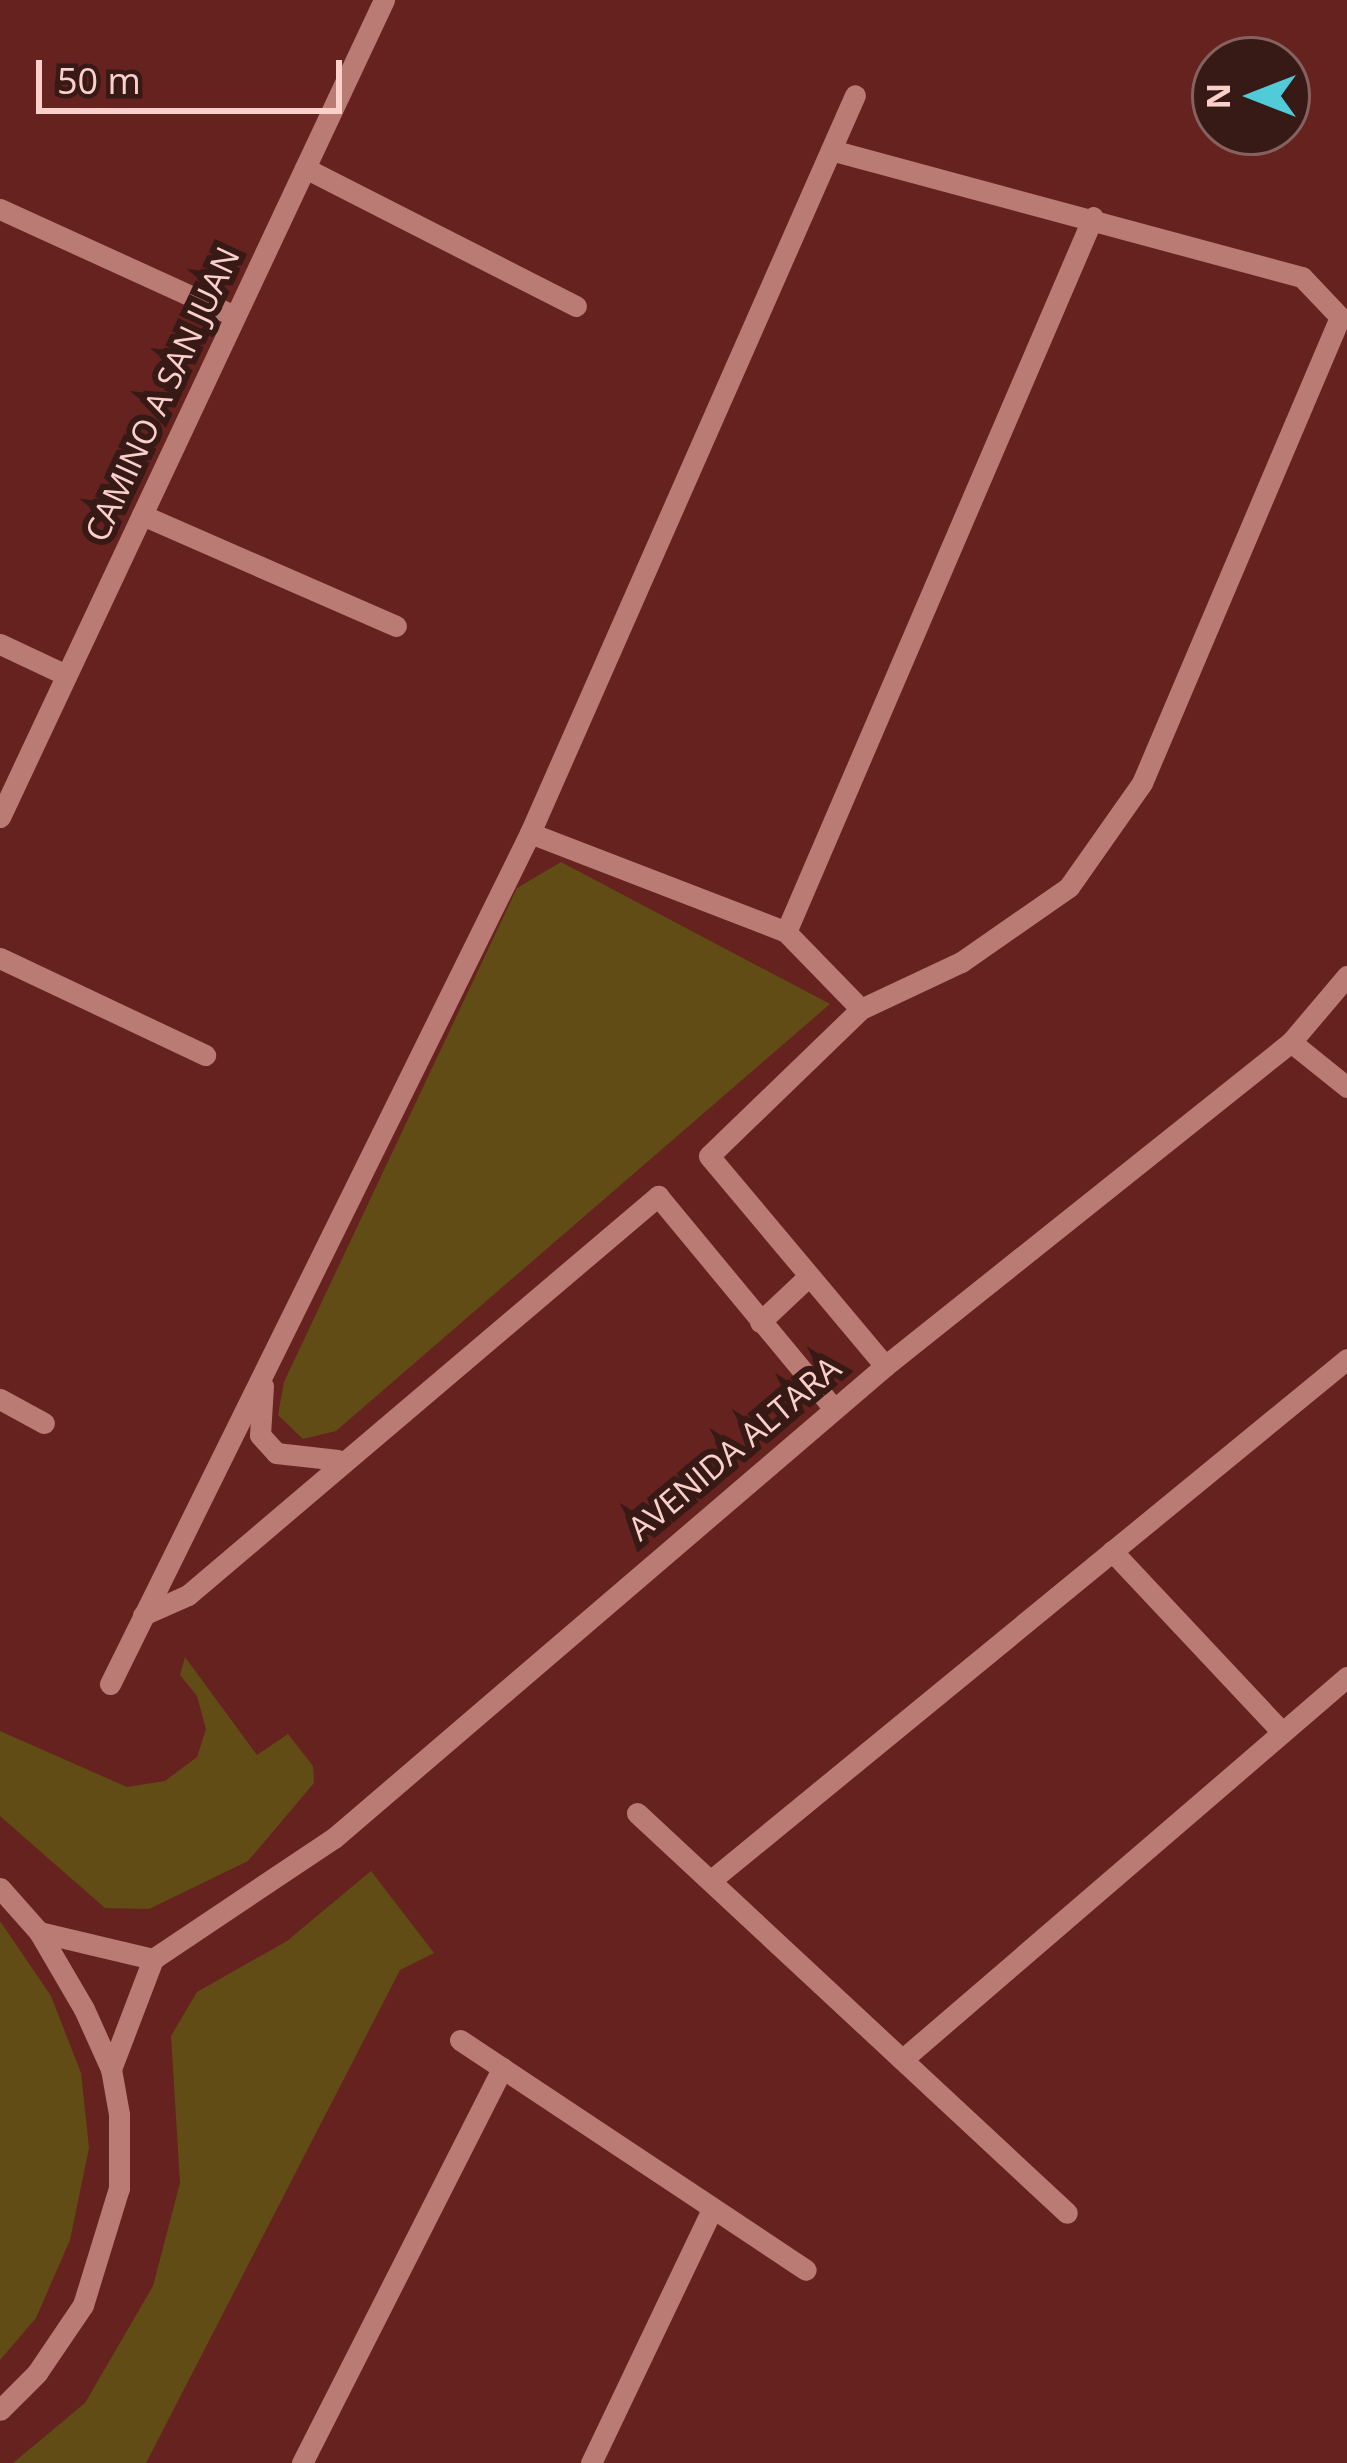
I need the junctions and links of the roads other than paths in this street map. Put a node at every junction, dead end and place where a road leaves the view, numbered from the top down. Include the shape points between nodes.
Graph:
1 (384, 0) edge
2 (856, 94) dead end
3 (831, 149) junction
4 (305, 168) junction
5 (0, 208) edge
6 (1093, 218) junction
7 (576, 306) dead end
8 (236, 316) junction
9 (142, 515) junction
10 (396, 626) dead end
11 (0, 644) edge
12 (66, 675) junction
13 (0, 817) edge
14 (530, 833) junction
15 (785, 932) junction
16 (0, 958) edge
17 (1344, 989) edge
18 (861, 1009) junction
19 (1291, 1042) junction
20 (205, 1055) dead end
21 (1347, 1087) edge
22 (809, 1276) junction
23 (760, 1322) junction
24 (272, 1357) junction
25 (1347, 1359) edge
26 (885, 1366) junction
27 (0, 1399) edge
28 (834, 1409) junction
29 (44, 1423) dead end
30 (338, 1460) junction
31 (1112, 1551) junction
32 (143, 1615) junction
33 (1347, 1677) edge
34 (110, 1684) dead end
35 (1279, 1729) junction
36 (638, 1814) dead end
37 (715, 1877) junction
38 (0, 1888) edge
39 (39, 1932) junction
40 (153, 1959) junction
41 (460, 2040) dead end
42 (903, 2059) junction
43 (502, 2068) junction
44 (111, 2069) junction
45 (711, 2211) junction
46 (1067, 2213) dead end
47 (806, 2270) dead end
48 (0, 2410) edge
49 (302, 2463) edge
50 (591, 2463) edge

1 - 4 street, CAMINO A SAN JUAN
2 - 3 street
3 - 6 street
3 - 14 street
4 - 7 street
4 - 8 street, CAMINO A SAN JUAN
5 - 8 street
6 - 15 street
6 - 18 street via 1302,278 1340,316 1142,783 1069,887 962,962
8 - 9 street, CAMINO A SAN JUAN
9 - 10 street
9 - 12 street, CAMINO A SAN JUAN
11 - 12 street
12 - 13 street, CAMINO A SAN JUAN
14 - 15 street
14 - 24 street
15 - 18 street
16 - 20 street
17 - 19 street, AVENIDA ALTARA
18 - 22 street via 710,1156
19 - 21 street
19 - 26 street, AVENIDA ALTARA
22 - 23 street
22 - 26 street
23 - 28 street
23 - 30 street via 658,1196
24 - 30 street via 260,1435 276,1453
24 - 32 street
25 - 31 street
26 - 28 street, AVENIDA ALTARA
27 - 29 street
28 - 40 street, AVENIDA ALTARA via 334,1838
30 - 32 street via 188,1595
31 - 35 street
31 - 37 street
32 - 34 street
33 - 35 street
35 - 42 street
36 - 37 street
37 - 42 street
38 - 39 street
39 - 40 street
39 - 44 street
40 - 44 street
41 - 43 street
42 - 46 street
43 - 45 street
43 - 49 street
44 - 48 street via 118,2188 105,2250 83,2306
45 - 47 street
45 - 50 street

